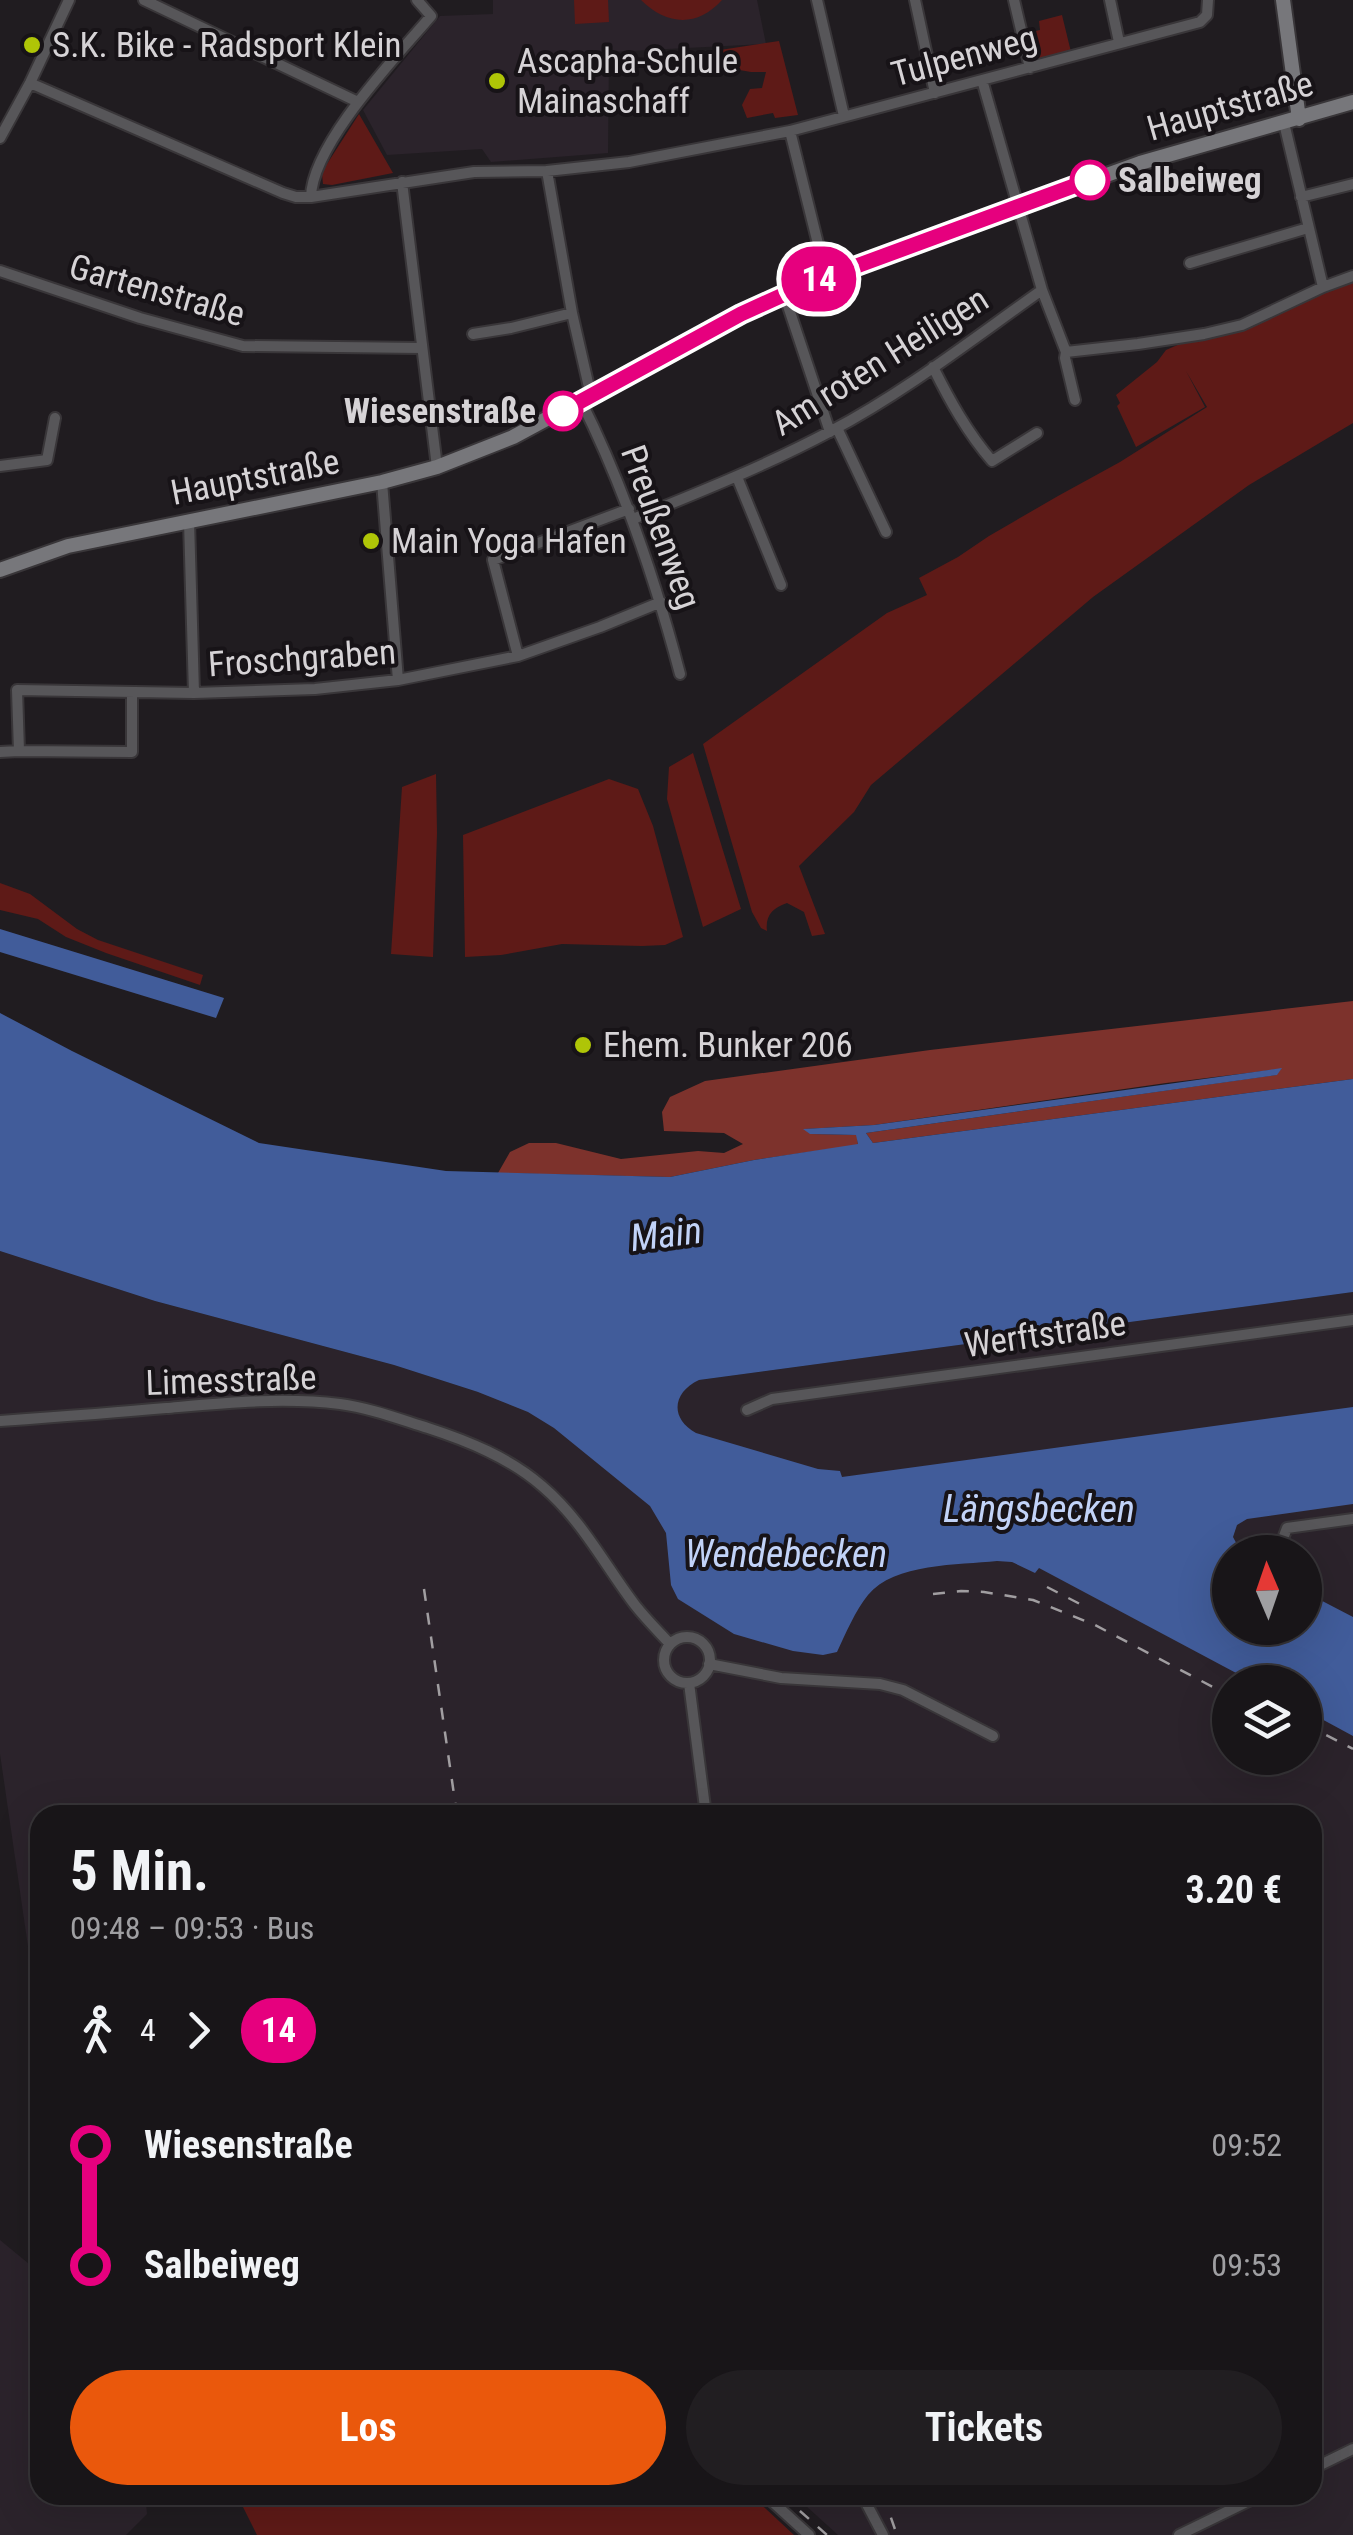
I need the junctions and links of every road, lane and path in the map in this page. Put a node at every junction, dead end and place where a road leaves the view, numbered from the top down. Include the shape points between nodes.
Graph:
1 (70, 0) edge
2 (144, 0) edge
3 (417, 0) edge
4 (816, 0) edge
5 (915, 0) edge
6 (1014, 0) edge
7 (1110, 0) edge
8 (1208, 0) edge
9 (1283, 0) edge
10 (1120, 42) junction
11 (1030, 68) junction
12 (982, 80) junction
13 (30, 83) junction
14 (935, 93) junction
15 (358, 102) junction
16 (1353, 102) edge
17 (844, 116) junction
18 (4, 121) edge
19 (1292, 121) junction
20 (790, 130) junction
21 (0, 138) edge
22 (547, 170) junction
23 (402, 182) junction
24 (1353, 184) edge
25 (311, 197) junction
26 (1302, 198) junction
27 (1017, 206) junction
28 (1308, 228) junction
29 (1190, 263) dead end
30 (0, 271) edge
31 (826, 276) junction
32 (1353, 276) edge
33 (1323, 287) junction
34 (1042, 290) junction
35 (784, 294) junction
36 (572, 313) junction
37 (473, 334) dead end
38 (421, 348) junction
39 (1066, 352) junction
40 (933, 368) junction
41 (586, 398) junction
42 (1075, 400) dead end
43 (55, 418) dead end
44 (834, 430) junction
45 (1038, 433) dead end
46 (0, 466) edge
47 (437, 467) junction
48 (737, 478) junction
49 (382, 482) junction
50 (631, 514) junction
51 (189, 521) junction
52 (886, 532) dead end
53 (0, 570) edge
54 (781, 586) dead end
55 (661, 602) junction
56 (518, 656) junction
57 (680, 674) dead end
58 (398, 680) junction
59 (132, 692) junction
60 (194, 694) junction
61 (0, 752) edge
62 (18, 752) junction
63 (1353, 1320) edge
64 (747, 1410) dead end
65 (0, 1421) edge
66 (1353, 1518) edge
67 (1284, 1535) edge
68 (670, 1644) junction
69 (709, 1664) junction
70 (689, 1683) junction
71 (992, 1736) dead end
72 (705, 1805) edge
73 (1353, 2449) edge
74 (1322, 2464) edge
75 (776, 2505) edge
76 (867, 2505) edge
77 (1241, 2505) edge
78 (809, 2535) edge
79 (883, 2535) edge
80 (1179, 2535) edge

1 - 13 street
2 - 15 street
3 - 15 street via 431,16
4 - 17 street
5 - 14 street
6 - 11 street
7 - 10 street
8 - 10 street, Tulpenweg via 1200,22
9 - 19 street
10 - 11 street, Tulpenweg
11 - 12 street, Tulpenweg
12 - 14 street, Tulpenweg
12 - 27 street
13 - 18 street
13 - 25 street, Tulpenweg via 283,193
14 - 17 street, Tulpenweg
15 - 25 street via 316,168
16 - 19 street, Hauptstraße
17 - 20 street, Tulpenweg
18 - 21 street
19 - 26 street
19 - 27 street, Hauptstraße
20 - 22 street, Tulpenweg via 629,162
20 - 31 street
22 - 23 street, Tulpenweg
22 - 36 street, Preußenweg
23 - 25 street, Tulpenweg
23 - 38 street
24 - 26 street
26 - 28 street
27 - 31 street, Hauptstraße
27 - 34 street
28 - 29 street
28 - 33 street
30 - 38 street, Gartenstraße via 243,346
31 - 35 street, Hauptstraße
32 - 33 street
33 - 39 street via 1242,325
34 - 39 street
34 - 40 street, Am roten Heiligen
35 - 41 street, Hauptstraße
35 - 44 street
36 - 37 street
36 - 41 street, Preußenweg
38 - 47 street
39 - 42 street
40 - 44 street, Am roten Heiligen
40 - 45 street via 957,415 992,460
41 - 47 street, Hauptstraße via 513,438
41 - 50 street, Preußenweg
43 - 46 street via 47,460
44 - 48 street, Am roten Heiligen
44 - 52 street
47 - 49 street, Hauptstraße
48 - 50 street, Am roten Heiligen
48 - 54 street
49 - 51 street, Hauptstraße
49 - 58 street
50 - 55 street, Preußenweg
50 - 56 street, Am roten Heiligen via 494,560
51 - 53 street, Hauptstraße via 68,546
51 - 60 street
55 - 56 street, Froschgraben
55 - 57 street, Preußenweg
56 - 58 street, Froschgraben
58 - 60 street, Froschgraben
59 - 60 street, Froschgraben
59 - 62 street via 132,752
59 - 62 street, Froschgraben via 17,690
61 - 62 street
63 - 64 street, Werftstraße via 772,1400
65 - 68 street, Limesstraße via 306,1401 345,1404 445,1434 511,1464 569,1510
66 - 67 street via 1287,1528
68 - 69 street via 697,1640
68 - 70 street via 666,1670
69 - 70 street
69 - 71 street via 904,1690
70 - 72 street
73 - 74 street
75 - 78 street
76 - 79 street
77 - 80 street

